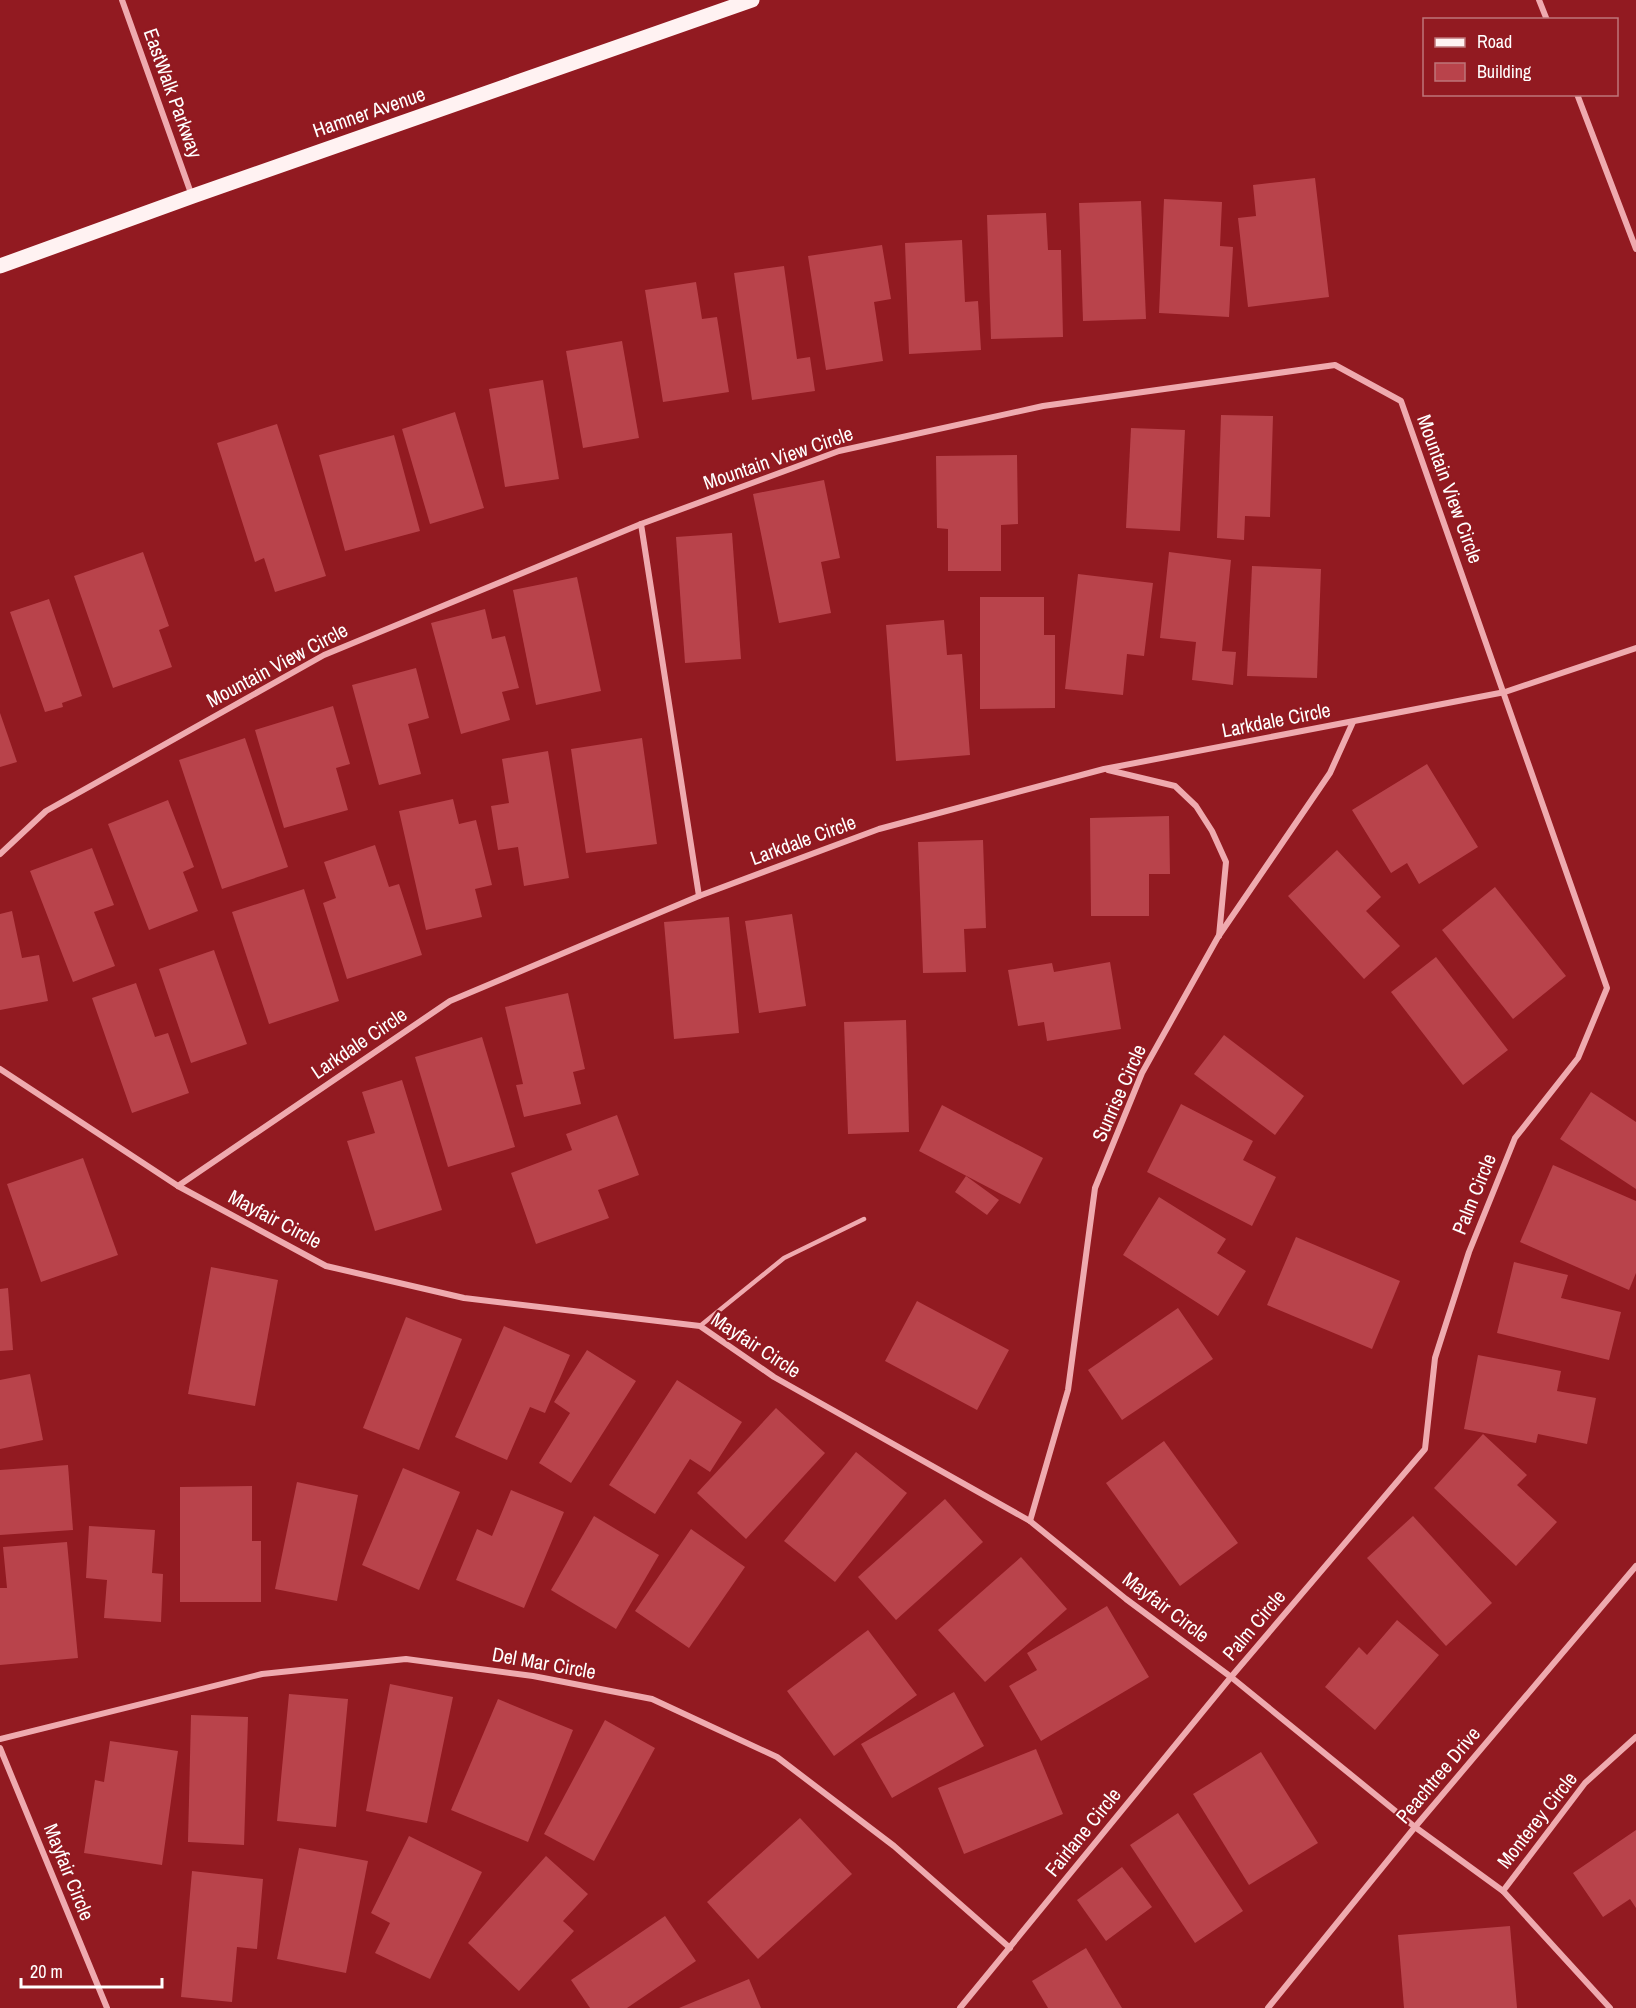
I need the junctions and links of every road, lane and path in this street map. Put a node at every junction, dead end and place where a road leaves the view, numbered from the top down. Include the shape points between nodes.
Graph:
1 (122, 0) edge
2 (752, 0) edge
3 (1539, 0) edge
4 (1546, 18) edge
5 (1578, 96) edge
6 (193, 196) junction
7 (1636, 249) edge
8 (0, 266) edge
9 (641, 524) junction
10 (1636, 648) edge
11 (1505, 692) junction
12 (1353, 722) junction
13 (1104, 769) junction
14 (0, 854) edge
15 (699, 896) junction
16 (1218, 938) junction
17 (0, 1069) edge
18 (178, 1186) junction
19 (864, 1220) dead end
20 (700, 1326) junction
21 (1030, 1521) junction
22 (1636, 1566) edge
23 (1231, 1677) junction
24 (1636, 1737) edge
25 (0, 1739) edge
26 (0, 1748) edge
27 (1415, 1827) junction
28 (1503, 1891) junction
29 (1010, 1947) junction
30 (107, 2008) edge
31 (960, 2008) edge
32 (1268, 2008) edge
33 (1609, 2008) edge

1 - 6 street, EastWalk Parkway
2 - 6 main road, Hamner Avenue
3 - 4 street
5 - 7 street
6 - 8 main road, Hamner Avenue
9 - 11 street, Mountain View Circle via 839,451 1043,406 1335,365 1401,401
9 - 14 street, Mountain View Circle via 324,655 46,811
9 - 15 street
10 - 11 street, Larkdale Circle
11 - 12 street, Larkdale Circle
11 - 23 street, Palm Circle via 1607,988 1578,1058 1515,1138 1469,1252 1435,1358 1425,1449
12 - 13 street, Larkdale Circle
12 - 16 street, Sunrise Circle via 1330,773
13 - 15 street, Larkdale Circle via 879,829
13 - 16 street via 1175,786 1196,806 1226,862
15 - 18 street, Larkdale Circle via 450,1001
16 - 21 street, Sunrise Circle via 1143,1073 1095,1188 1068,1390
17 - 18 street, Mayfair Circle
18 - 20 street, Mayfair Circle via 326,1266 464,1298
19 - 20 lane via 784,1258
20 - 21 street, Mayfair Circle via 774,1377
21 - 23 street, Mayfair Circle
22 - 27 street, Peachtree Drive
23 - 27 street, Mayfair Circle
23 - 29 street, Fairlane Circle
24 - 28 street, Monterey Circle via 1585,1783
25 - 29 street, Del Mar Circle via 262,1674 406,1659 532,1676 652,1699 777,1757 894,1846
26 - 30 street, Mayfair Circle
27 - 28 street, Mayfair Circle
27 - 32 street, Peachtree Drive
28 - 33 street, Monterey Circle
29 - 31 street, Fairlane Circle

